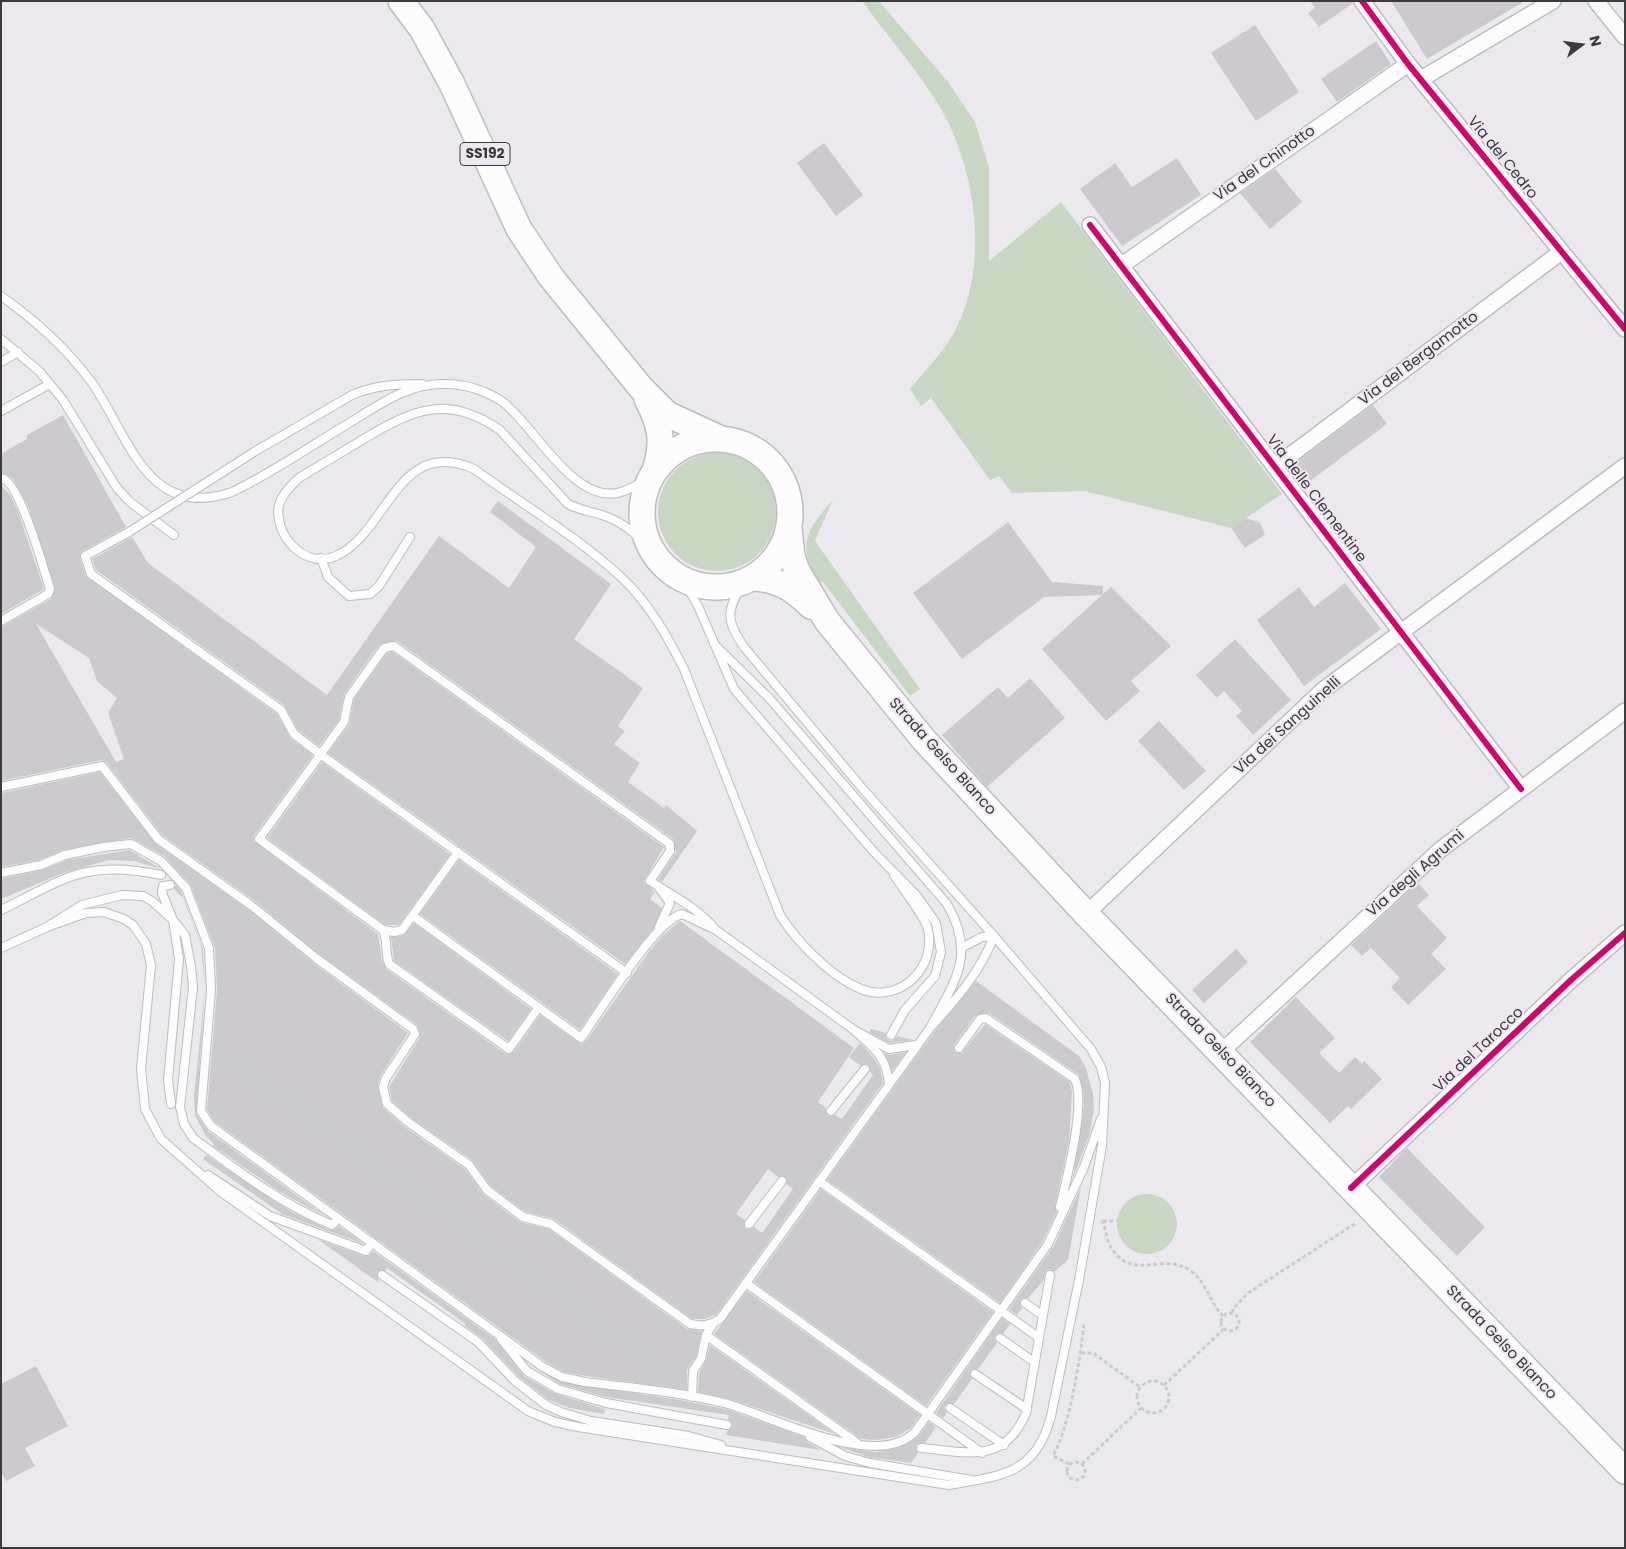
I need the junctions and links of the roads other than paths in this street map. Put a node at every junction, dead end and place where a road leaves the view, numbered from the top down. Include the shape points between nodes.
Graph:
1 (401, 1) edge
2 (1362, 1) edge
3 (1553, 1) edge
4 (1597, 2) edge
5 (1625, 37) edge
6 (1408, 64) junction
7 (1421, 79) junction
8 (1090, 225) dead end
9 (1561, 252) junction
10 (1122, 265) junction
11 (1, 296) edge
12 (1625, 329) edge
13 (1, 339) edge
14 (18, 352) junction
15 (1, 362) edge
16 (48, 384) junction
17 (431, 384) junction
18 (641, 388) junction
19 (1, 411) edge
20 (719, 438) junction
21 (1276, 466) junction
22 (1625, 466) edge
23 (653, 474) junction
24 (1, 478) edge
25 (788, 529) junction
26 (174, 535) dead end
27 (410, 537) dead end
28 (653, 551) junction
29 (320, 558) junction
30 (682, 578) junction
31 (747, 580) junction
32 (2, 619) edge
33 (827, 621) junction
34 (1402, 632) junction
35 (714, 644) junction
36 (1625, 711) edge
37 (320, 754) junction
38 (1, 787) edge
39 (1521, 789) junction
40 (458, 852) junction
41 (1, 873) edge
42 (894, 874) junction
43 (161, 875) dead end
44 (170, 885) dead end
45 (658, 887) junction
46 (1, 910) edge
47 (1086, 914) junction
48 (412, 916) junction
49 (173, 920) junction
50 (47, 927) junction
51 (383, 930) junction
52 (716, 930) junction
53 (657, 931) junction
54 (1625, 933) edge
55 (994, 936) junction
56 (1, 948) edge
57 (961, 948) junction
58 (626, 973) junction
59 (539, 1007) junction
60 (930, 1028) junction
61 (854, 1030) junction
62 (891, 1035) dead end
63 (916, 1045) junction
64 (959, 1048) dead end
65 (1220, 1052) junction
66 (865, 1069) dead end
67 (889, 1084) junction
68 (171, 1104) dead end
69 (1105, 1106) junction
70 (831, 1112) dead end
71 (193, 1166) junction
72 (782, 1181) dead end
73 (819, 1181) junction
74 (1351, 1188) junction
75 (338, 1218) junction
76 (1057, 1221) junction
77 (749, 1224) dead end
78 (372, 1242) junction
79 (382, 1275) dead end
80 (1050, 1275) dead end
81 (746, 1283) junction
82 (1025, 1303) dead end
83 (1042, 1315) junction
84 (713, 1324) junction
85 (495, 1332) junction
86 (706, 1335) junction
87 (1000, 1338) dead end
88 (1038, 1338) junction
89 (1034, 1362) junction
90 (975, 1374) dead end
91 (692, 1397) junction
92 (950, 1408) dead end
93 (1027, 1409) junction
94 (728, 1425) dead end
95 (801, 1432) junction
96 (860, 1445) junction
97 (1004, 1445) junction
98 (921, 1448) dead end
99 (982, 1453) junction
100 (754, 1454) junction
101 (1625, 1471) edge
102 (976, 1480) junction

1 - 18 main road, SS192 via 422,29 452,84 519,230 573,305
2 - 6 street, Via del Cedro
3 - 7 street
4 - 5 street
6 - 7 street, Via del Cedro
6 - 10 street, Via del Chinotto
7 - 9 street, Via del Cedro
8 - 10 street, Via delle Clementine
9 - 12 street, Via del Cedro
9 - 21 street, Via del Bergamotto
10 - 21 street, Via delle Clementine
11 - 17 lane via 42,327 78,366 104,402 143,470 162,486 198,498 221,496 246,485 394,396
13 - 14 lane
14 - 15 lane
14 - 16 lane
16 - 19 lane
16 - 26 lane via 73,412 118,488 130,502
17 - 23 lane via 480,390 503,403 584,487 605,494 618,493
17 - 37 lane, bridge via 368,388 352,395 85,556 91,574 281,710 294,734
18 - 20 main road via 666,414
18 - 23 main road via 657,417 661,433
20 - 23 main road via 683,446
20 - 25 main road via 751,447 776,468 789,498
21 - 34 street, Via delle Clementine
22 - 34 street, Via dei Sanguinelli
23 - 28 main road via 646,489 642,514
24 - 32 lane via 9,481 21,502 50,589 48,594
25 - 31 main road via 775,557
25 - 33 main road, Strada Gelso Bianco via 797,572
27 - 29 lane via 380,586 370,594 349,596 328,578
28 - 29 lane via 632,530 617,521 568,504 513,442 487,420 466,412 443,409 398,418 299,478 286,491 279,505 279,523 286,538 299,552
28 - 30 main road
29 - 42 lane via 333,557 354,543 418,468 444,461 458,462 474,469 595,556 622,578 652,613 684,669 780,915 803,946 844,979 868,992 891,991 913,980 928,957 930,945 926,924
30 - 31 main road via 712,587
30 - 35 lane
31 - 33 main road, Strada Gelso Bianco via 779,581
31 - 55 lane via 734,598 730,617 732,628 744,647 862,788
33 - 47 main road, Strada Gelso Bianco via 924,740
34 - 39 street, Via delle Clementine
34 - 47 street, Via dei Sanguinelli via 1323,690
35 - 42 lane via 734,689 751,711
35 - 57 lane via 769,698 947,904 959,929
36 - 39 street, Via degli Agrumi
37 - 40 lane
37 - 45 lane via 344,722 349,697 384,648 394,646 670,844 670,851 650,881
37 - 51 lane via 259,840
38 - 84 lane via 102,766 158,839 413,1029 415,1034 411,1042 386,1078 383,1087 387,1104 469,1165 487,1190 523,1217 551,1224 690,1324
39 - 65 street, Via degli Agrumi via 1440,850
40 - 48 lane
40 - 58 lane
41 - 75 lane via 41,865 65,855 132,844 161,861 186,888 209,948 211,990 201,1096 203,1115 234,1145
42 - 62 lane via 929,911 936,924 941,952 935,976 905,1010
43 - 46 lane via 140,871 89,872
44 - 49 lane via 163,886 162,893
45 - 52 lane via 674,894 704,916
45 - 53 lane via 670,904
47 - 65 main road, Strada Gelso Bianco
48 - 51 lane via 402,930
48 - 59 lane
49 - 50 lane via 143,896 122,894 82,905
49 - 68 lane via 179,959 168,1080
49 - 75 lane via 185,935 193,987 180,1107 184,1124 193,1138 270,1194 332,1225
50 - 56 lane
50 - 71 lane via 86,913 104,912 124,918 141,934 151,965 141,1069 145,1109 160,1139
51 - 59 lane via 389,964 508,1049
52 - 53 lane via 682,914
52 - 61 lane
53 - 58 lane
54 - 74 street, Via del Tarocco
55 - 57 lane via 982,937
55 - 60 lane via 985,958
55 - 69 lane via 1091,1049 1101,1067
57 - 60 lane via 960,971
58 - 59 lane via 581,1038
60 - 63 lane
61 - 63 lane via 889,1048
61 - 67 lane via 881,1055 886,1063
63 - 67 lane
64 - 76 lane via 980,1019 986,1018 1074,1079 1078,1088 1075,1132
65 - 74 main road, Strada Gelso Bianco
66 - 70 lane
67 - 73 lane
69 - 76 lane via 1088,1158
69 - 102 lane via 1102,1146 1079,1280 1048,1430 1022,1464 997,1477
71 - 78 lane via 283,1222 366,1251
71 - 100 lane via 221,1192 528,1411 578,1427
72 - 77 lane
73 - 81 lane
73 - 88 lane
74 - 101 main road, Strada Gelso Bianco
75 - 78 lane
76 - 96 lane via 1048,1244 915,1432 899,1444
78 - 85 lane
79 - 100 lane via 478,1342 515,1381 546,1405 592,1421 689,1436
80 - 83 lane
81 - 84 lane
81 - 99 lane
82 - 83 lane
83 - 88 lane
84 - 86 lane
85 - 91 lane via 543,1368 562,1376
85 - 94 lane via 527,1370 558,1389 606,1403
86 - 91 lane via 701,1359 694,1371
86 - 96 lane
87 - 89 lane
88 - 89 lane
89 - 93 lane
90 - 93 lane
91 - 95 lane via 728,1404
92 - 97 lane
93 - 97 lane via 1020,1428
95 - 96 lane
95 - 102 lane via 846,1456 870,1463
97 - 99 lane
98 - 99 lane
100 - 102 lane via 949,1485

